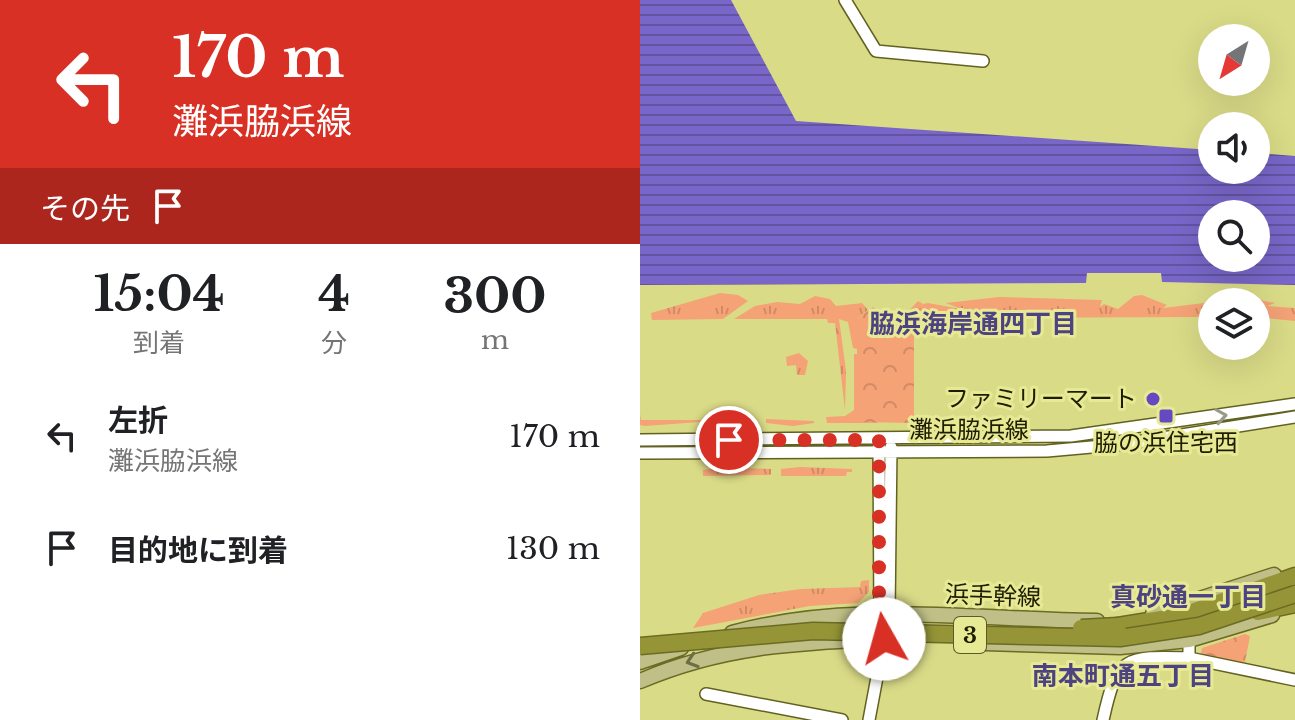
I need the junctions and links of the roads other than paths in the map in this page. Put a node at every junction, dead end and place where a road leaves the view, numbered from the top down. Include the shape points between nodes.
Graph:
1 (845, 0) edge
2 (983, 61) dead end
3 (1295, 404) edge
4 (1295, 417) edge
5 (640, 440) edge
6 (885, 446) junction
7 (640, 453) edge
8 (1295, 568) edge
9 (1295, 576) edge
10 (1295, 585) edge
11 (1295, 594) edge
12 (1295, 606) edge
13 (884, 613) junction
14 (1218, 620) junction
15 (1160, 621) junction
16 (640, 636) edge
17 (884, 639) junction
18 (1189, 640) junction
19 (640, 646) edge
20 (1189, 658) junction
21 (640, 662) edge
22 (1295, 680) edge
23 (640, 681) edge
24 (706, 694) dead end
25 (842, 720) edge
26 (869, 720) edge
27 (1103, 720) edge

1 - 2 street via 876,51
6 -> 3 street, 灘浜脇浜線 via 1071,436
4 - 6 street, 灘浜脇浜線 via 1087,448
5 - 6 street, 灘浜脇浜線
6 - 7 street, 灘浜脇浜線
6 - 13 street
8 - 13 main road, 浜手幹線 via 1155,614 1114,621
9 - 15 highway, 3
10 - 15 highway via 1205,615
11 - 14 highway, 3, bridge
12 - 14 highway, bridge
12 - 18 main road, 浜手幹線
13 - 17 street
13 - 21 main road, 浜手幹線 via 771,623
14 - 19 highway, 3, bridge via 1120,638 824,631
15 - 16 highway, 3, bridge via 1087,628 812,622
17 - 18 main road, 浜手幹線 via 1120,647
17 -> 23 main road, 浜手幹線 via 738,649
17 - 26 street
18 - 20 street
20 - 22 street
20 - 27 street via 1129,661 1112,681
24 - 25 street

